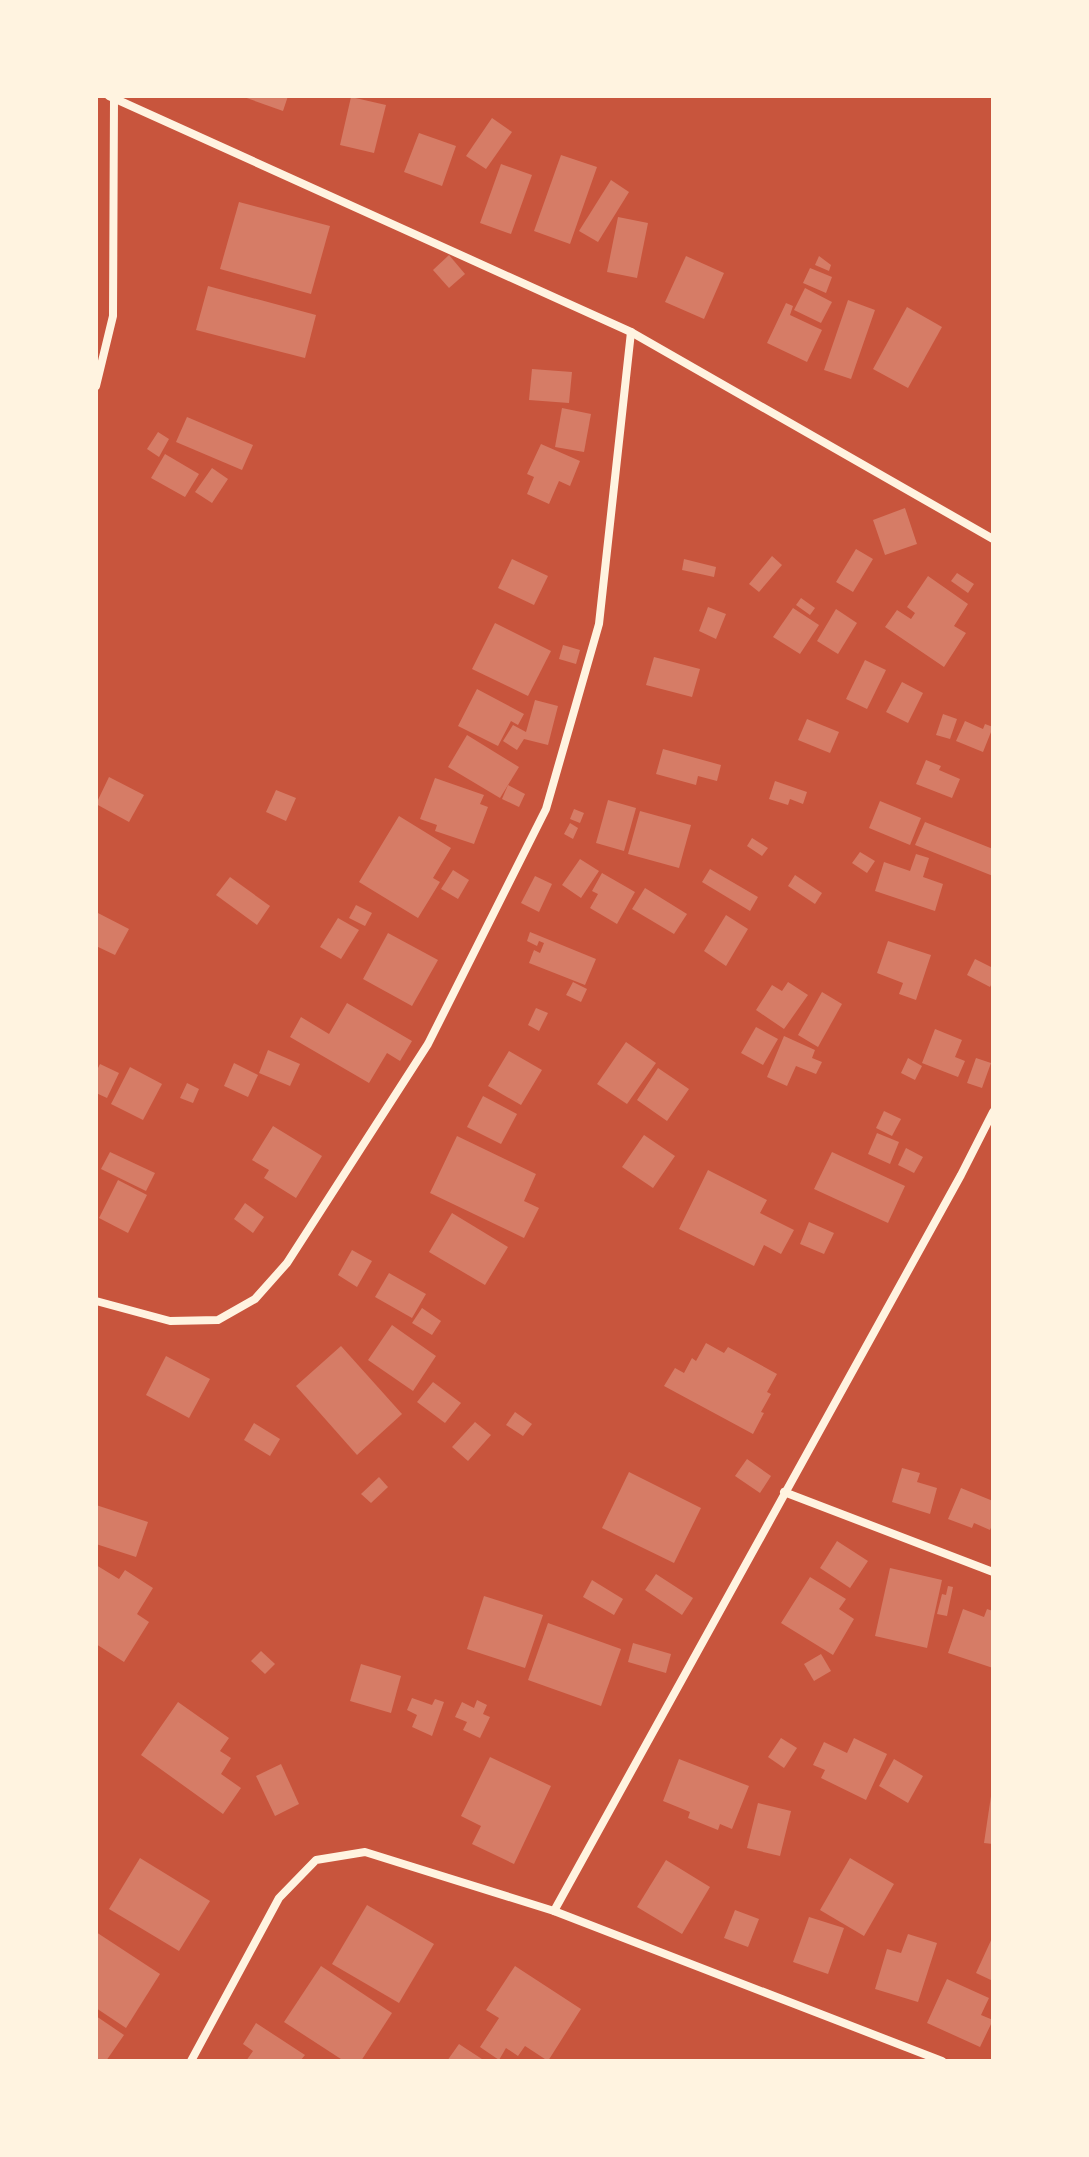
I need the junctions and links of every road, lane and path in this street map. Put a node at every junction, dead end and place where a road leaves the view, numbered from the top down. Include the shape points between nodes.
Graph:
1 (112, 98) edge
2 (631, 332) junction
3 (96, 386) edge
4 (993, 539) edge
5 (993, 1112) edge
6 (96, 1301) edge
7 (784, 1492) junction
8 (993, 1572) edge
9 (554, 1911) junction
10 (191, 2061) edge
11 (942, 2061) edge

1 - 2 street
1 - 3 street via 113,316
2 - 4 street
2 - 6 street via 599,624 559,767 546,809 428,1044 287,1263 255,1299 218,1320 170,1321
5 - 7 street
7 - 8 street
7 - 9 street
9 - 10 street via 365,1852 316,1860 279,1898
9 - 11 street

